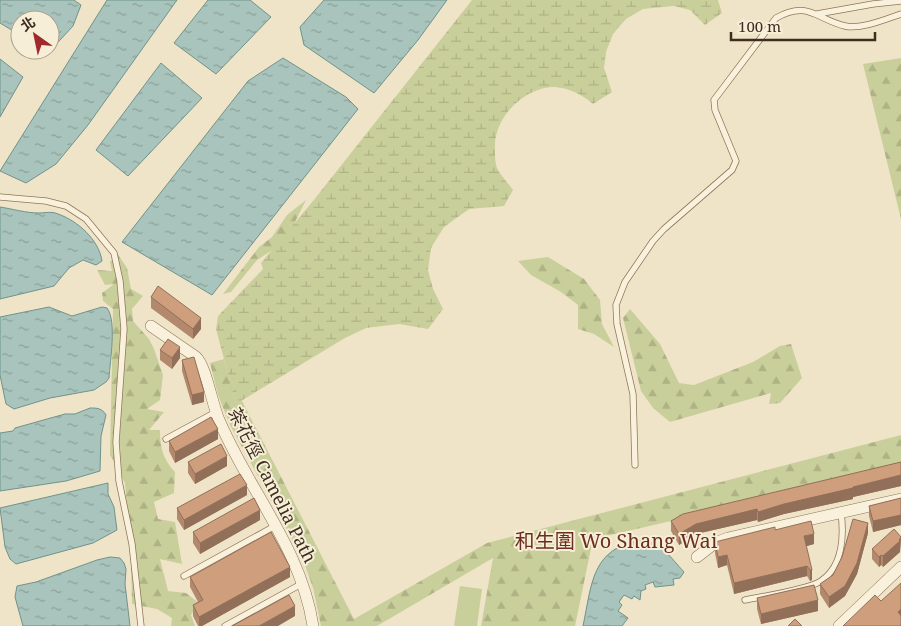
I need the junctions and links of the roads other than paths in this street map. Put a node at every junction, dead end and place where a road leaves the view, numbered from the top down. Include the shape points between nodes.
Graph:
1 (901, 1) edge
2 (816, 14) junction
3 (901, 14) edge
4 (0, 197) edge
5 (151, 326) dead end
6 (216, 412) junction
7 (166, 439) dead end
8 (635, 465) dead end
9 (901, 498) edge
10 (841, 512) junction
11 (275, 526) junction
12 (697, 557) dead end
13 (901, 567) edge
14 (184, 576) dead end
15 (303, 583) junction
16 (745, 600) dead end
17 (141, 626) edge
18 (225, 626) edge
19 (313, 626) edge
20 (839, 626) edge

1 - 2 lane
2 - 3 lane via 845,27
2 - 8 lane via 788,11 776,18 714,100 736,162 732,170 664,229 625,282 616,305 617,324 633,394
4 - 17 lane via 66,206 86,220 114,253 124,329 116,442
5 - 6 street, 茶花徑 Camelia Path via 198,359
6 - 7 lane
6 - 11 street, 茶花徑 Camelia Path via 241,474
9 - 10 street
10 - 12 street via 728,538 715,543
10 - 16 lane via 840,547 828,576 814,585
11 - 14 lane
11 - 15 street, 茶花徑 Camelia Path via 295,561
13 - 20 street
15 - 18 lane
15 - 19 street, 茶花徑 Camelia Path

